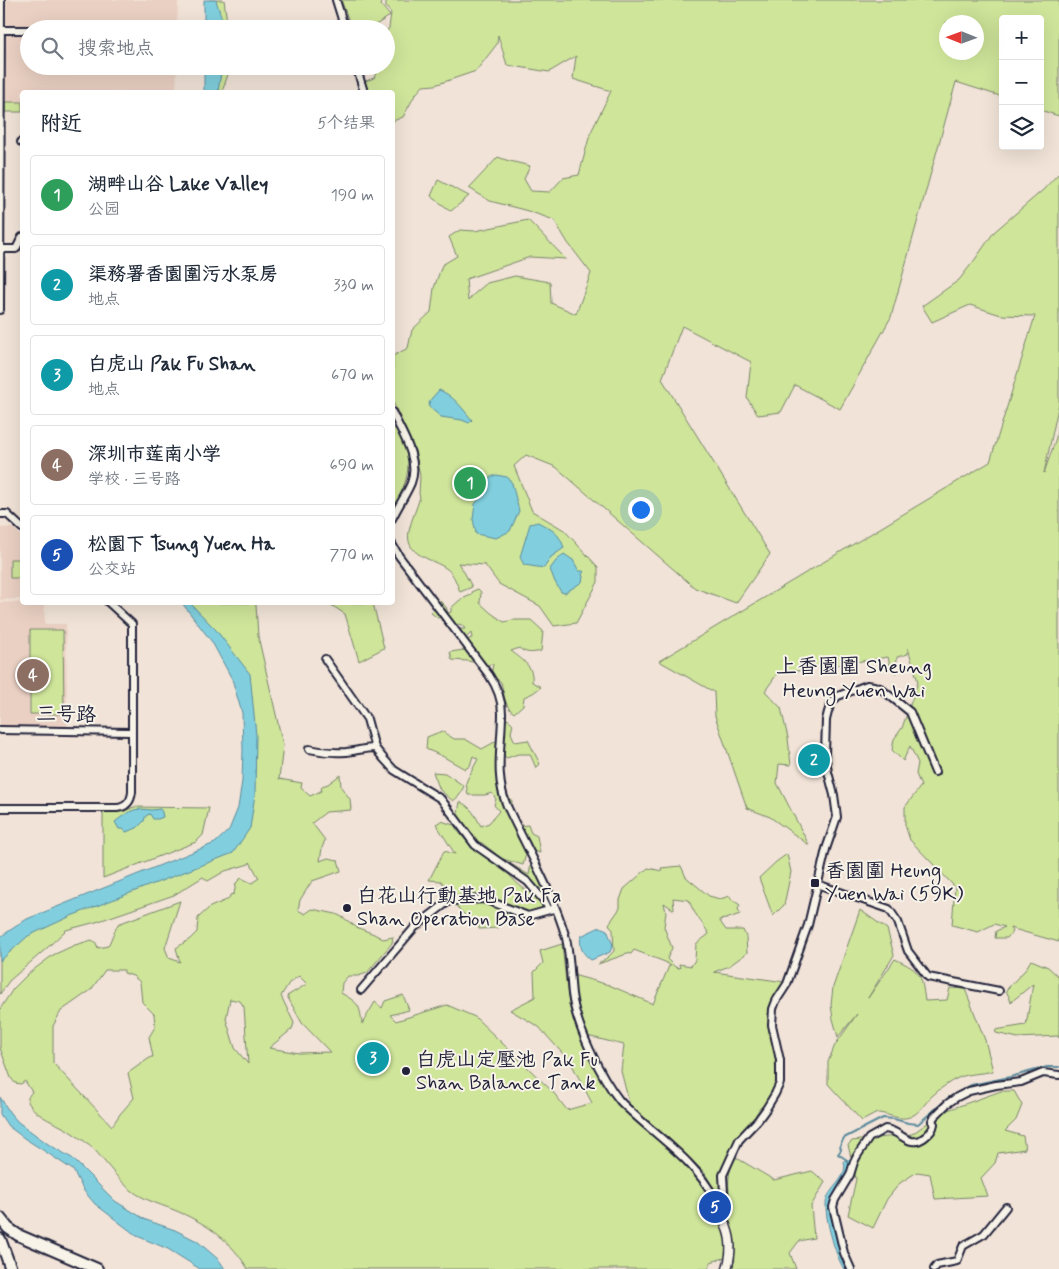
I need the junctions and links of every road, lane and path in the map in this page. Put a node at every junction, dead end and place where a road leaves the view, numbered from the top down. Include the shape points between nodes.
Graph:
1 (1, 0) edge
2 (336, 0) edge
3 (342, 20) edge
4 (1, 30) edge
5 (20, 30) edge
6 (359, 75) edge
7 (363, 90) edge
8 (20, 241) edge
9 (0, 249) edge
10 (0, 310) edge
11 (395, 418) edge
12 (395, 513) edge
13 (0, 514) edge
14 (20, 526) edge
15 (395, 549) edge
16 (111, 605) edge
17 (325, 659) dead end
18 (0, 730) edge
19 (131, 732) junction
20 (375, 748) junction
21 (309, 749) dead end
22 (935, 772) dead end
23 (0, 808) edge
24 (817, 884) junction
25 (553, 909) junction
26 (361, 990) dead end
27 (999, 991) dead end
28 (1059, 1075) edge
29 (715, 1199) junction
30 (1006, 1207) dead end
31 (0, 1218) edge
32 (0, 1239) edge
33 (12, 1269) edge
34 (97, 1269) edge
35 (727, 1269) edge
36 (851, 1269) edge
37 (934, 1269) edge

1 - 4 street
2 - 3 street
4 - 5 street
4 - 9 street
6 - 7 street
8 - 9 street via 16,249
9 - 10 street
11 - 12 street via 410,451 414,470 410,487
13 - 14 street via 7,514
15 - 25 street via 498,691 502,704 499,773 502,795
16 - 19 street via 132,624
17 - 20 street via 367,719
18 - 19 street, 三号路
19 - 23 street via 132,792 128,804 123,807
20 - 21 street via 329,753
20 - 25 street via 394,770 441,799 475,845 528,882
22 - 24 street via 910,712 880,688 867,685 838,696 828,712 825,747 837,817
24 - 27 street via 889,909 898,922 908,951 928,977
24 - 29 street via 808,925 785,987 772,1009 780,1083 766,1109 739,1140 724,1174 723,1194
25 - 26 street via 528,916 484,899 449,901 415,927
25 - 29 street via 566,940 575,1010 600,1070 620,1101 696,1170
28 - 36 street via 1043,1073 1021,1082 969,1091 952,1100 934,1117 932,1130 923,1139 910,1141 885,1129 869,1138 833,1207
29 - 35 street via 731,1240
30 - 37 street via 984,1234 963,1246 957,1261 937,1265
31 - 34 main road via 18,1235
32 - 33 main road

